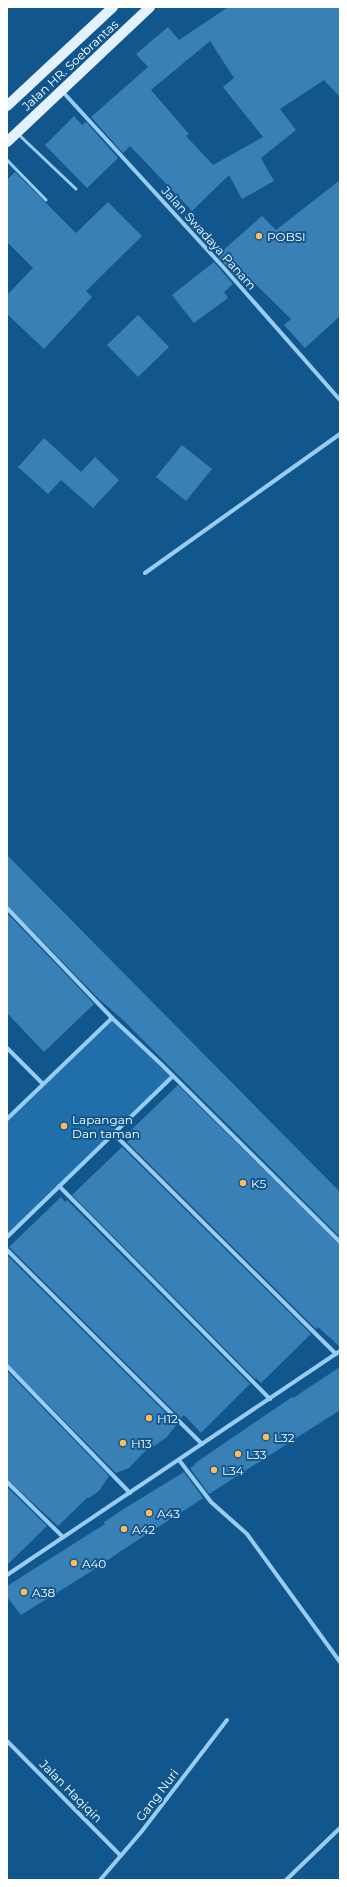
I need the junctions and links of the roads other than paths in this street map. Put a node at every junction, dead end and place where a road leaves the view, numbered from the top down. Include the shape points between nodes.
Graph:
1 (113, 7) edge
2 (150, 7) edge
3 (62, 90) junction
4 (7, 106) edge
5 (17, 133) junction
6 (7, 142) edge
7 (7, 160) edge
8 (76, 189) dead end
9 (46, 200) dead end
10 (340, 400) edge
11 (340, 434) edge
12 (145, 573) dead end
13 (7, 908) edge
14 (112, 1018) junction
15 (7, 1048) edge
16 (173, 1076) junction
17 (43, 1084) junction
18 (7, 1119) edge
19 (114, 1134) junction
20 (59, 1186) junction
21 (7, 1237) edge
22 (340, 1242) edge
23 (7, 1250) edge
24 (338, 1352) edge
25 (7, 1366) edge
26 (270, 1399) junction
27 (202, 1444) junction
28 (179, 1460) junction
29 (7, 1482) edge
30 (130, 1493) junction
31 (63, 1537) junction
32 (7, 1575) edge
33 (340, 1662) edge
34 (227, 1720) dead end
35 (7, 1741) edge
36 (340, 1828) edge
37 (120, 1855) junction
38 (100, 1880) edge
39 (286, 1880) edge

1 - 4 main road, Jalan HR. Soebrantas
2 - 3 main road, Jalan HR. Soebrantas
3 - 5 main road, Jalan HR. Soebrantas
3 - 10 street, Jalan Swadaya Panam
5 - 6 main road, Jalan HR. Soebrantas
5 - 8 lane
7 - 9 lane
11 - 12 street
13 - 14 street
14 - 16 street
14 - 17 street
15 - 17 street
16 - 19 street
16 - 22 street
17 - 18 street
19 - 20 street
19 - 24 street
20 - 21 street
20 - 26 street
23 - 27 street
24 - 26 street
25 - 30 street
26 - 27 street
27 - 28 street
28 - 30 street
28 - 33 street via 211,1502 247,1534
29 - 31 street
30 - 31 street
31 - 32 street
34 - 37 street, Gang Nuri via 142,1831
35 - 37 street, Jalan Haqiqin
36 - 39 street
37 - 38 street, Gang Nuri

